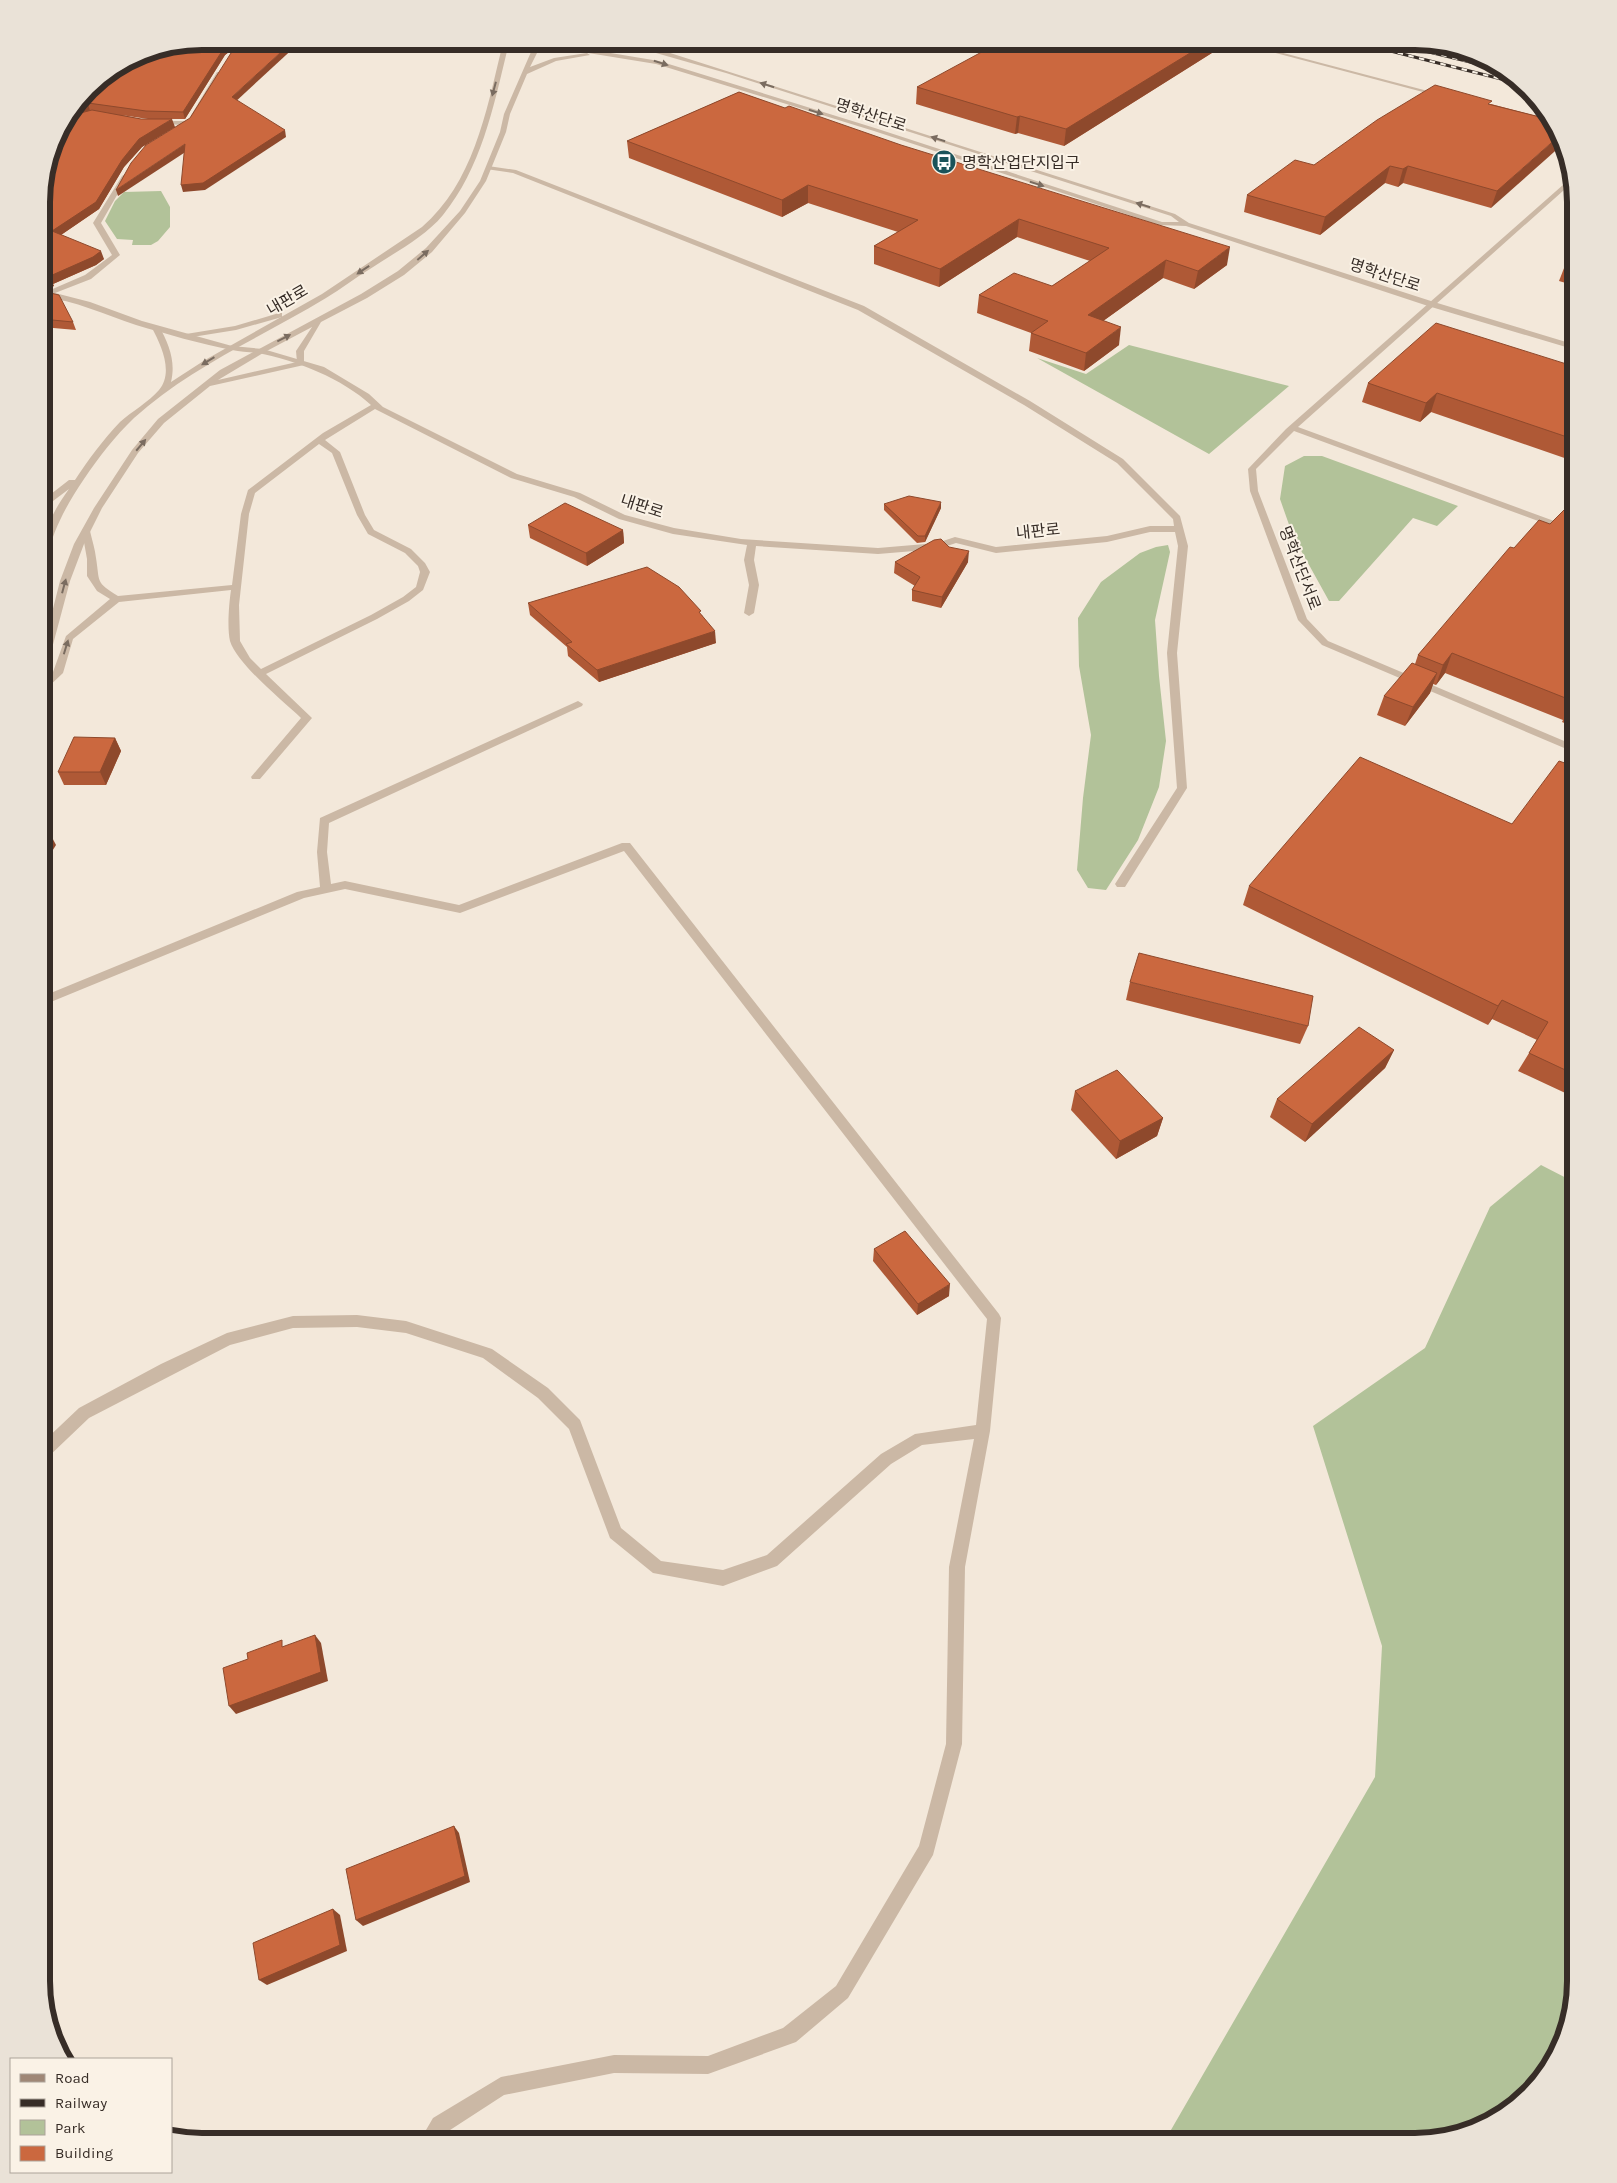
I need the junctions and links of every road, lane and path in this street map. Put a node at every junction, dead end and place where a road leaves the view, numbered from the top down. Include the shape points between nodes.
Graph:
1 (503, 50) edge
2 (536, 50) edge
3 (588, 50) edge
4 (654, 50) edge
5 (657, 50) edge
6 (1268, 50) edge
7 (662, 52) junction
8 (631, 56) junction
9 (225, 64) edge
10 (525, 73) junction
11 (1448, 97) edge
12 (153, 122) edge
13 (188, 123) junction
14 (175, 131) edge
15 (129, 168) edge
16 (488, 168) junction
17 (1566, 185) edge
18 (1187, 224) junction
19 (50, 292) edge
20 (50, 296) edge
21 (1431, 304) junction
22 (303, 308) junction
23 (319, 321) junction
24 (156, 328) junction
25 (186, 336) junction
26 (1567, 345) edge
27 (232, 348) junction
28 (260, 350) junction
29 (301, 363) junction
30 (206, 386) junction
31 (163, 391) junction
32 (376, 405) junction
33 (1293, 428) junction
34 (319, 440) junction
35 (85, 470) junction
36 (50, 498) edge
37 (50, 528) edge
38 (1179, 529) junction
39 (1567, 529) edge
40 (86, 531) junction
41 (752, 542) junction
42 (236, 587) junction
43 (116, 599) junction
44 (749, 613) dead end
45 (50, 636) edge
46 (260, 673) junction
47 (50, 680) edge
48 (578, 704) dead end
49 (1567, 746) edge
50 (256, 777) dead end
51 (1121, 884) dead end
52 (326, 889) junction
53 (50, 999) edge
54 (984, 1431) junction
55 (50, 1445) edge
56 (434, 2133) edge

1 -> 22 street, 내판로 via 483,132 464,180 438,216 399,246
2 - 10 street, 내판로
3 - 8 street, 명학산단로
4 - 7 street, 명학산단로
5 - 7 street
6 - 11 street
18 -> 7 street, 명학산단로 via 1173,215
8 - 10 street via 563,56 543,62
8 -> 18 street, 명학산단로 via 876,130 1161,224
9 - 13 street
10 - 16 street, 내판로
12 - 13 street
13 - 14 street
15 - 19 street via 97,223 116,255 88,278
23 -> 16 street, 내판로 via 401,273 429,250 463,212
16 - 38 street via 514,171 861,308 1027,403 1120,461 1177,518
17 - 21 street, 명학산단서로
18 - 21 street, 명학산단로
20 - 24 street via 87,304
21 - 26 street, 명학산단로
21 - 33 street, 명학산단서로
22 - 25 street via 236,328
22 - 27 street, 내판로
28 -> 23 street, 내판로
23 - 29 street via 300,351
24 - 25 street
24 - 31 street via 168,350 170,365 169,379
25 - 27 street
27 - 28 street
27 -> 31 street, 내판로
28 - 29 street, 내판로
28 - 30 street, 내판로
29 - 30 street
29 - 32 street, 내판로 via 321,369
40 -> 30 street, 내판로 via 135,452 161,420
31 - 35 street, 내판로 via 117,431
32 - 34 street
32 - 41 street, 내판로 via 514,476 577,495 622,517 673,531
33 - 39 street
33 - 49 street, 명학산단서로 via 1252,469 1252,480 1303,620 1325,643
34 - 42 street via 251,492
34 - 46 street via 336,452 371,532 408,551 425,572 420,588 406,599
35 - 36 street
35 - 37 street, 내판로 via 56,513
38 - 41 street, 내판로 via 1150,528 1107,540 996,550 955,540 938,546 878,551
38 - 51 street via 1183,546 1172,653 1182,788
40 - 43 street via 92,576 100,589
45 -> 40 street, 내판로 via 64,581
41 - 44 street via 749,560 754,585
42 - 43 street
42 - 46 street via 235,641 246,660
47 -> 43 street via 58,673 69,638
46 - 50 street via 307,718
48 - 52 street via 324,820 322,852
52 - 53 street via 301,895
52 - 54 street via 345,884 460,909 626,846 994,1318
54 - 55 street via 920,1439 886,1459 772,1561 723,1578 658,1568 615,1532 575,1425 543,1393 486,1353 406,1327 357,1321 293,1322 227,1339 84,1413
54 - 56 street via 957,1568 954,1744 927,1849 842,1992 788,2035 708,2065 614,2064 501,2086 440,2125

